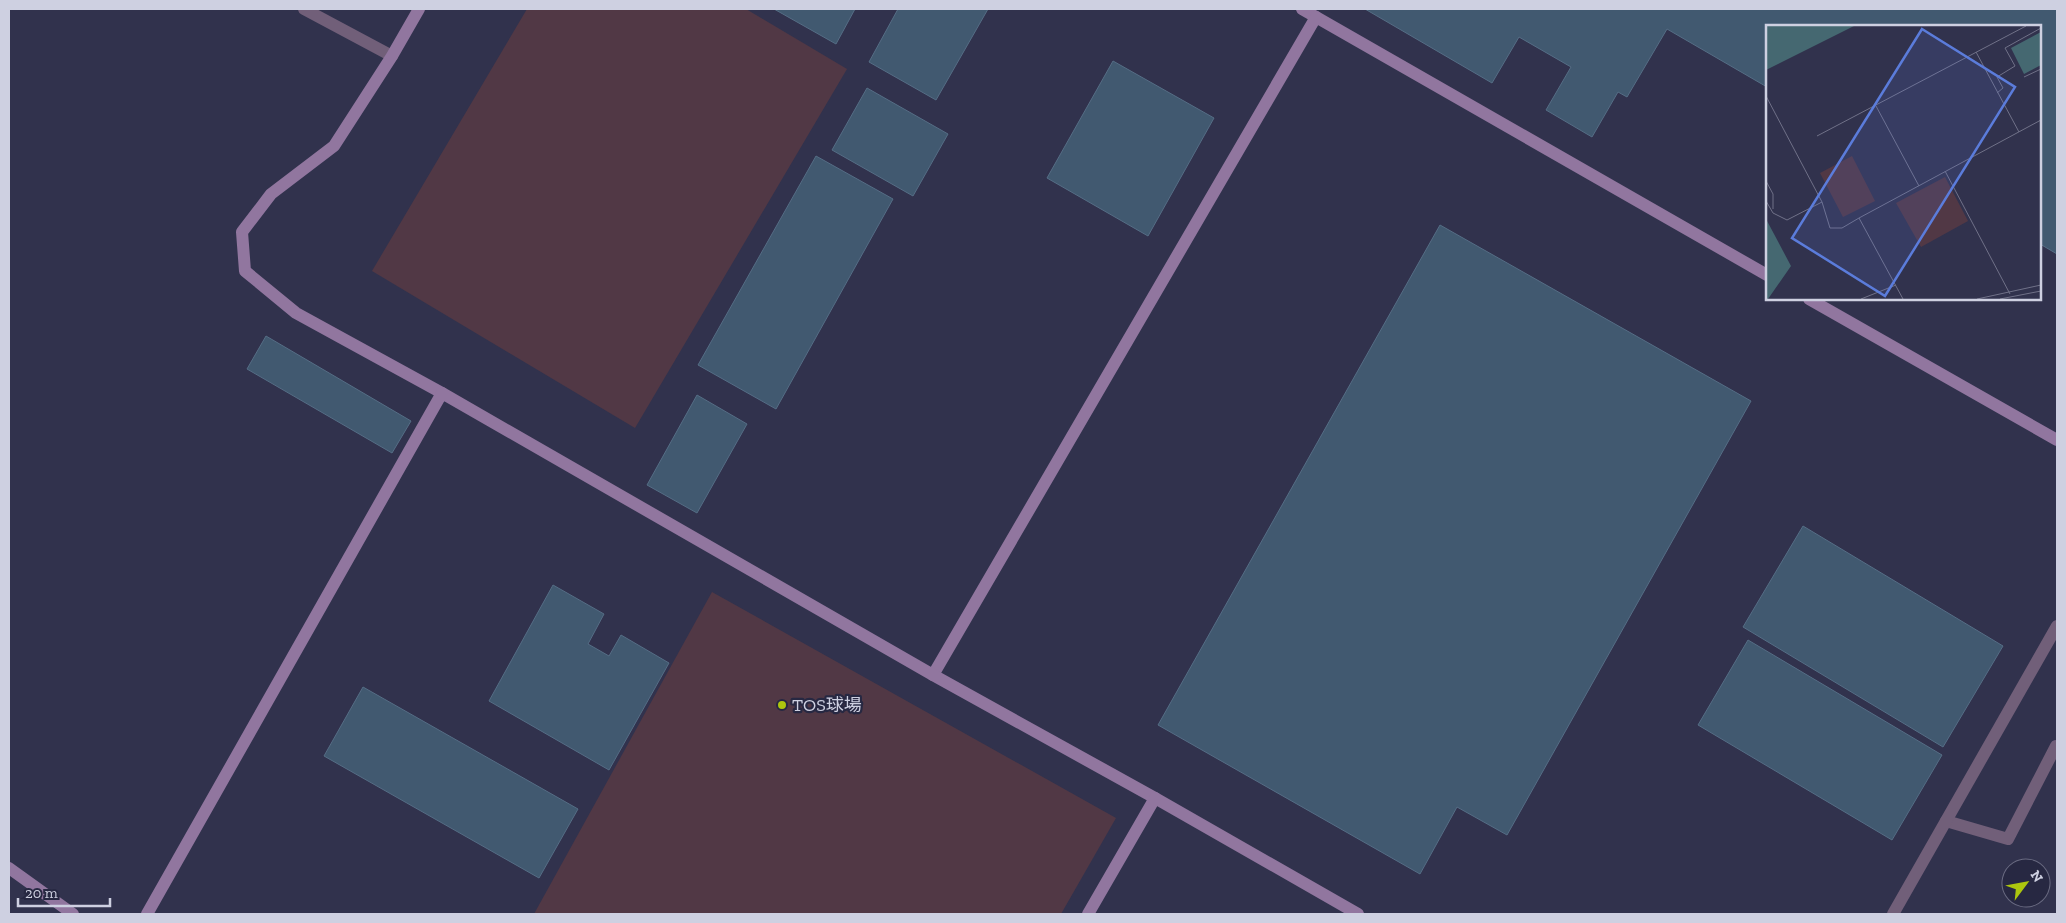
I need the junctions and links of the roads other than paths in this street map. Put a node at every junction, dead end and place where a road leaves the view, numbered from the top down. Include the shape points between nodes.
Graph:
1 (304, 9) edge
2 (419, 9) edge
3 (1302, 9) edge
4 (1316, 17) junction
5 (392, 56) junction
6 (1766, 274) edge
7 (1812, 300) edge
8 (442, 393) junction
9 (2057, 440) edge
10 (2057, 626) edge
11 (933, 675) junction
12 (2057, 747) edge
13 (1155, 798) junction
14 (1946, 821) junction
15 (9, 868) edge
16 (73, 914) edge
17 (147, 914) edge
18 (1088, 914) edge
19 (1358, 914) edge
20 (1893, 914) edge

1 - 5 street
2 - 5 street
3 - 4 street
4 - 6 street
4 - 11 street
5 - 8 street via 334,146 271,194 242,232 245,271 296,313
7 - 9 street
8 - 11 street
8 - 17 street
10 - 14 street
11 - 13 street
12 - 14 street via 2008,839
13 - 18 street
13 - 19 street
14 - 20 street
15 - 16 street

